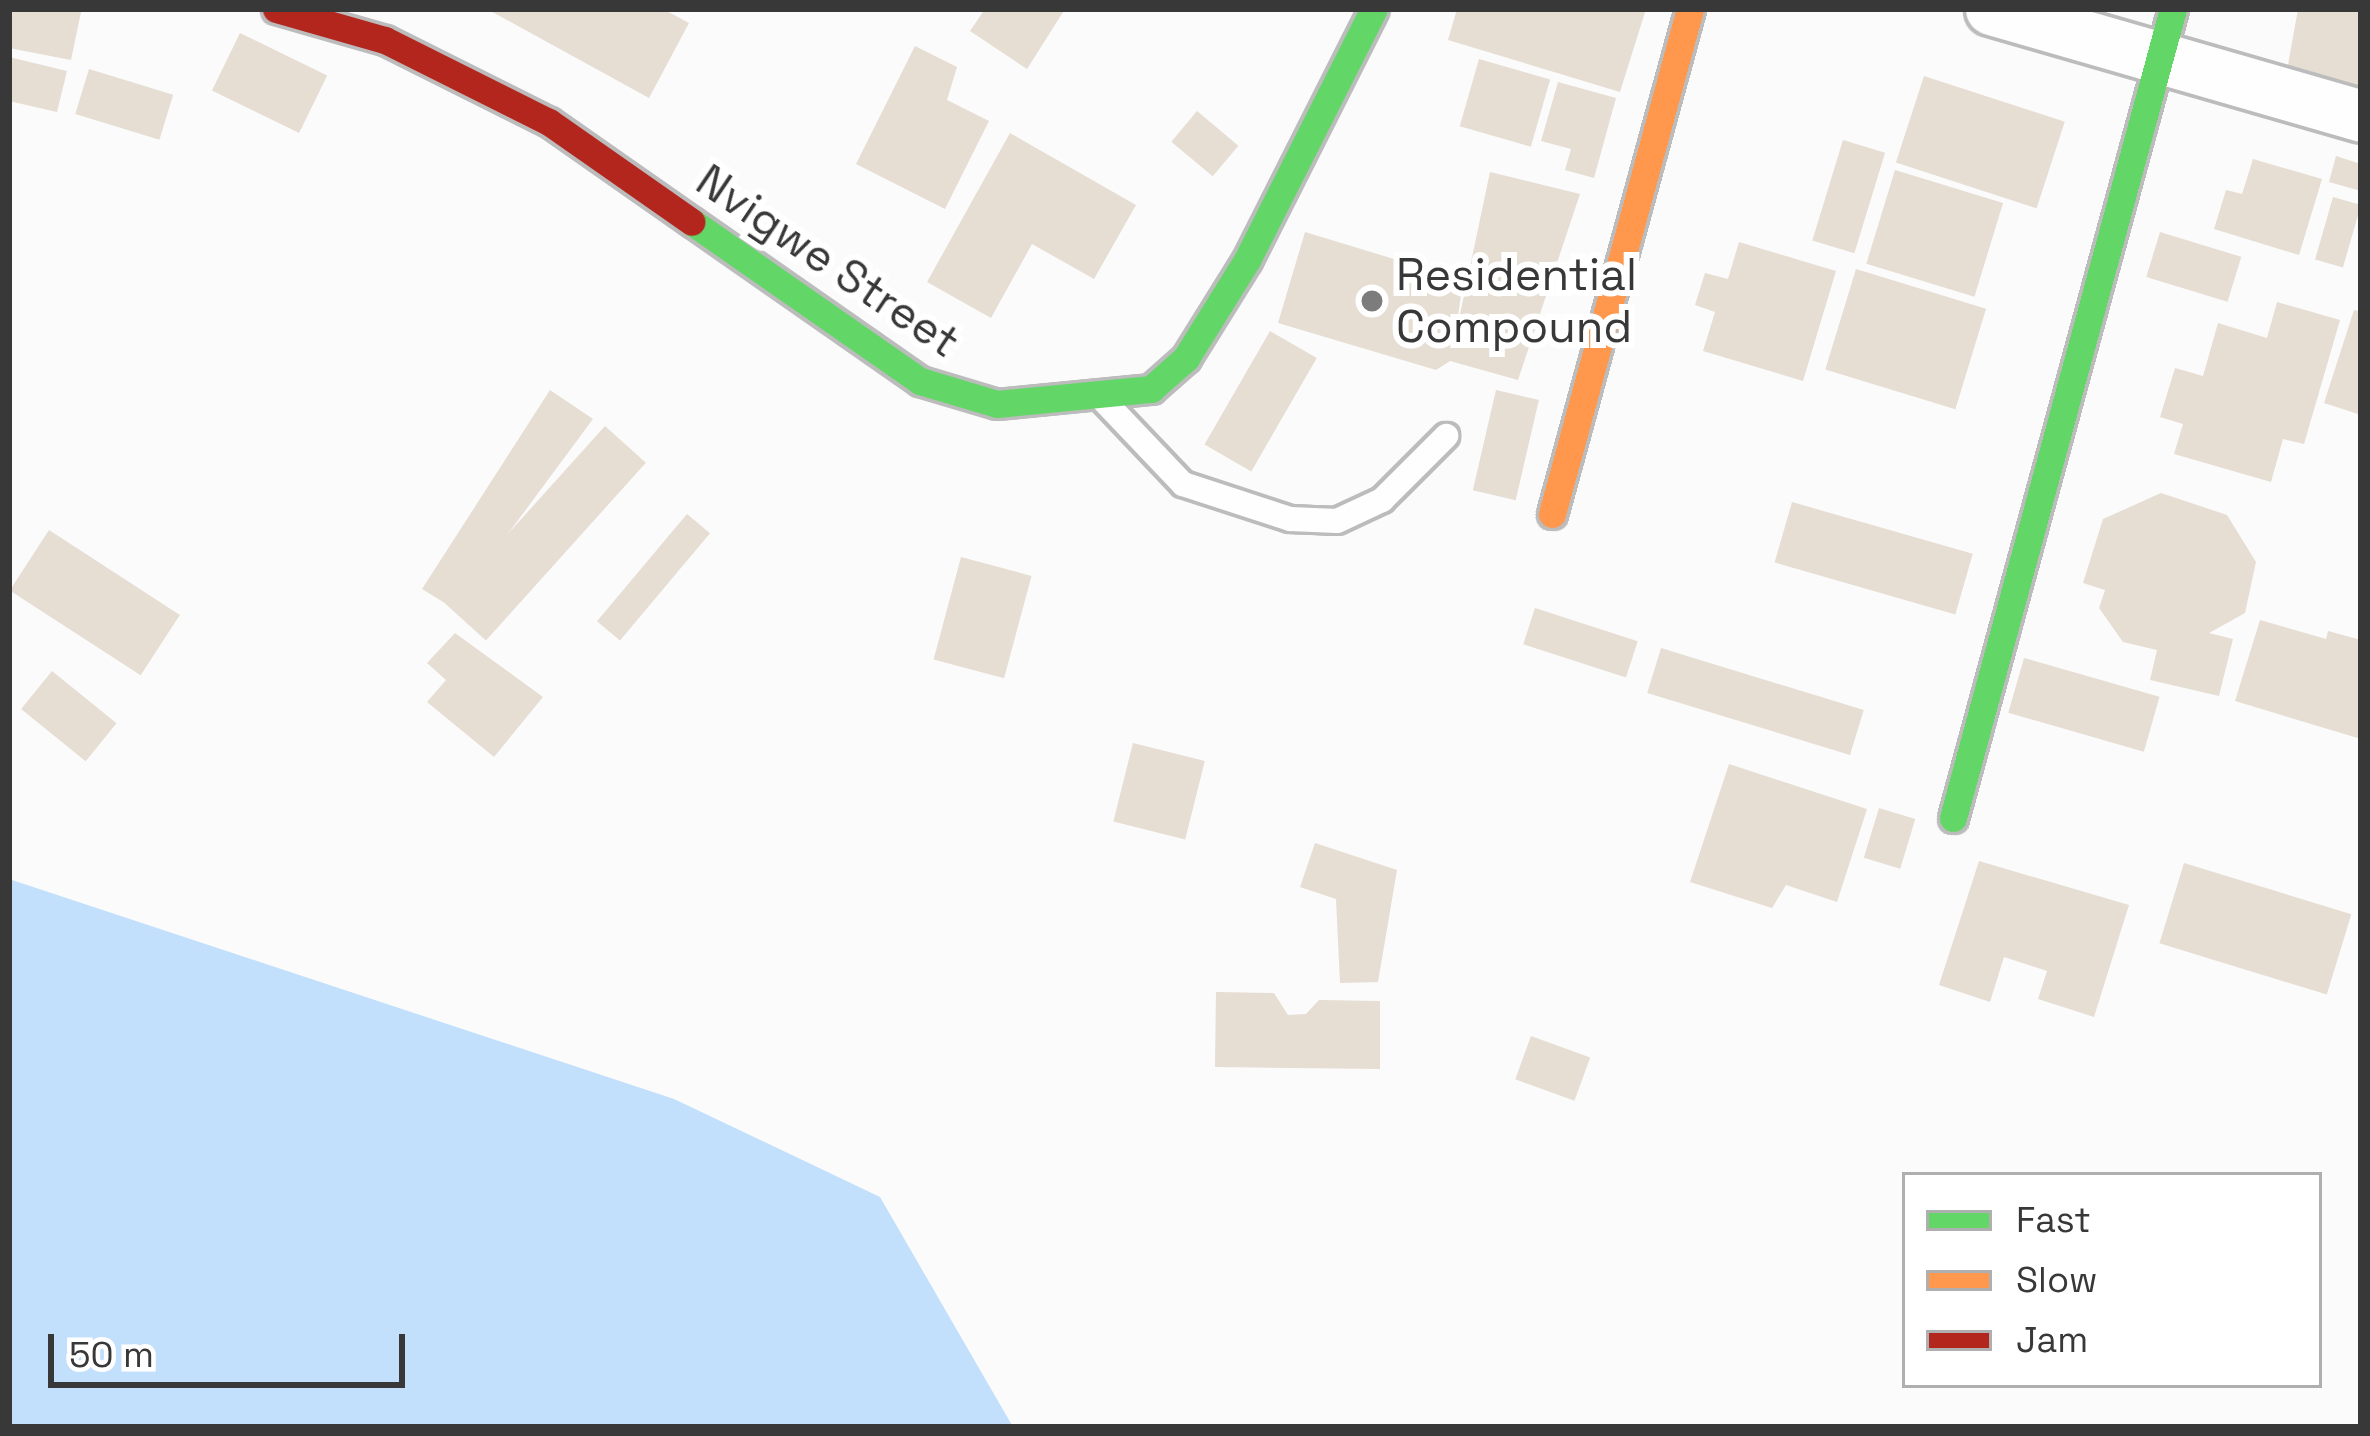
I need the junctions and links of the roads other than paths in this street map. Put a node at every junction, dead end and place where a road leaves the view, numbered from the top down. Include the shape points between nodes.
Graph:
1 (276, 9) edge
2 (1374, 9) edge
3 (1690, 9) edge
4 (1991, 9) edge
5 (2165, 31) edge
6 (2361, 116) edge
7 (1102, 398) junction
8 (1446, 436) dead end
9 (1552, 514) dead end
10 (1953, 818) dead end

1 - 7 street, Nvigwe Street via 386,40 549,122 920,381 997,404
2 - 7 street, Nvigwe Street via 1247,260 1186,358 1151,389
3 - 9 street
4 - 5 street
5 - 6 street
5 - 10 street
7 - 8 lane via 1183,484 1290,519 1337,521 1382,500

